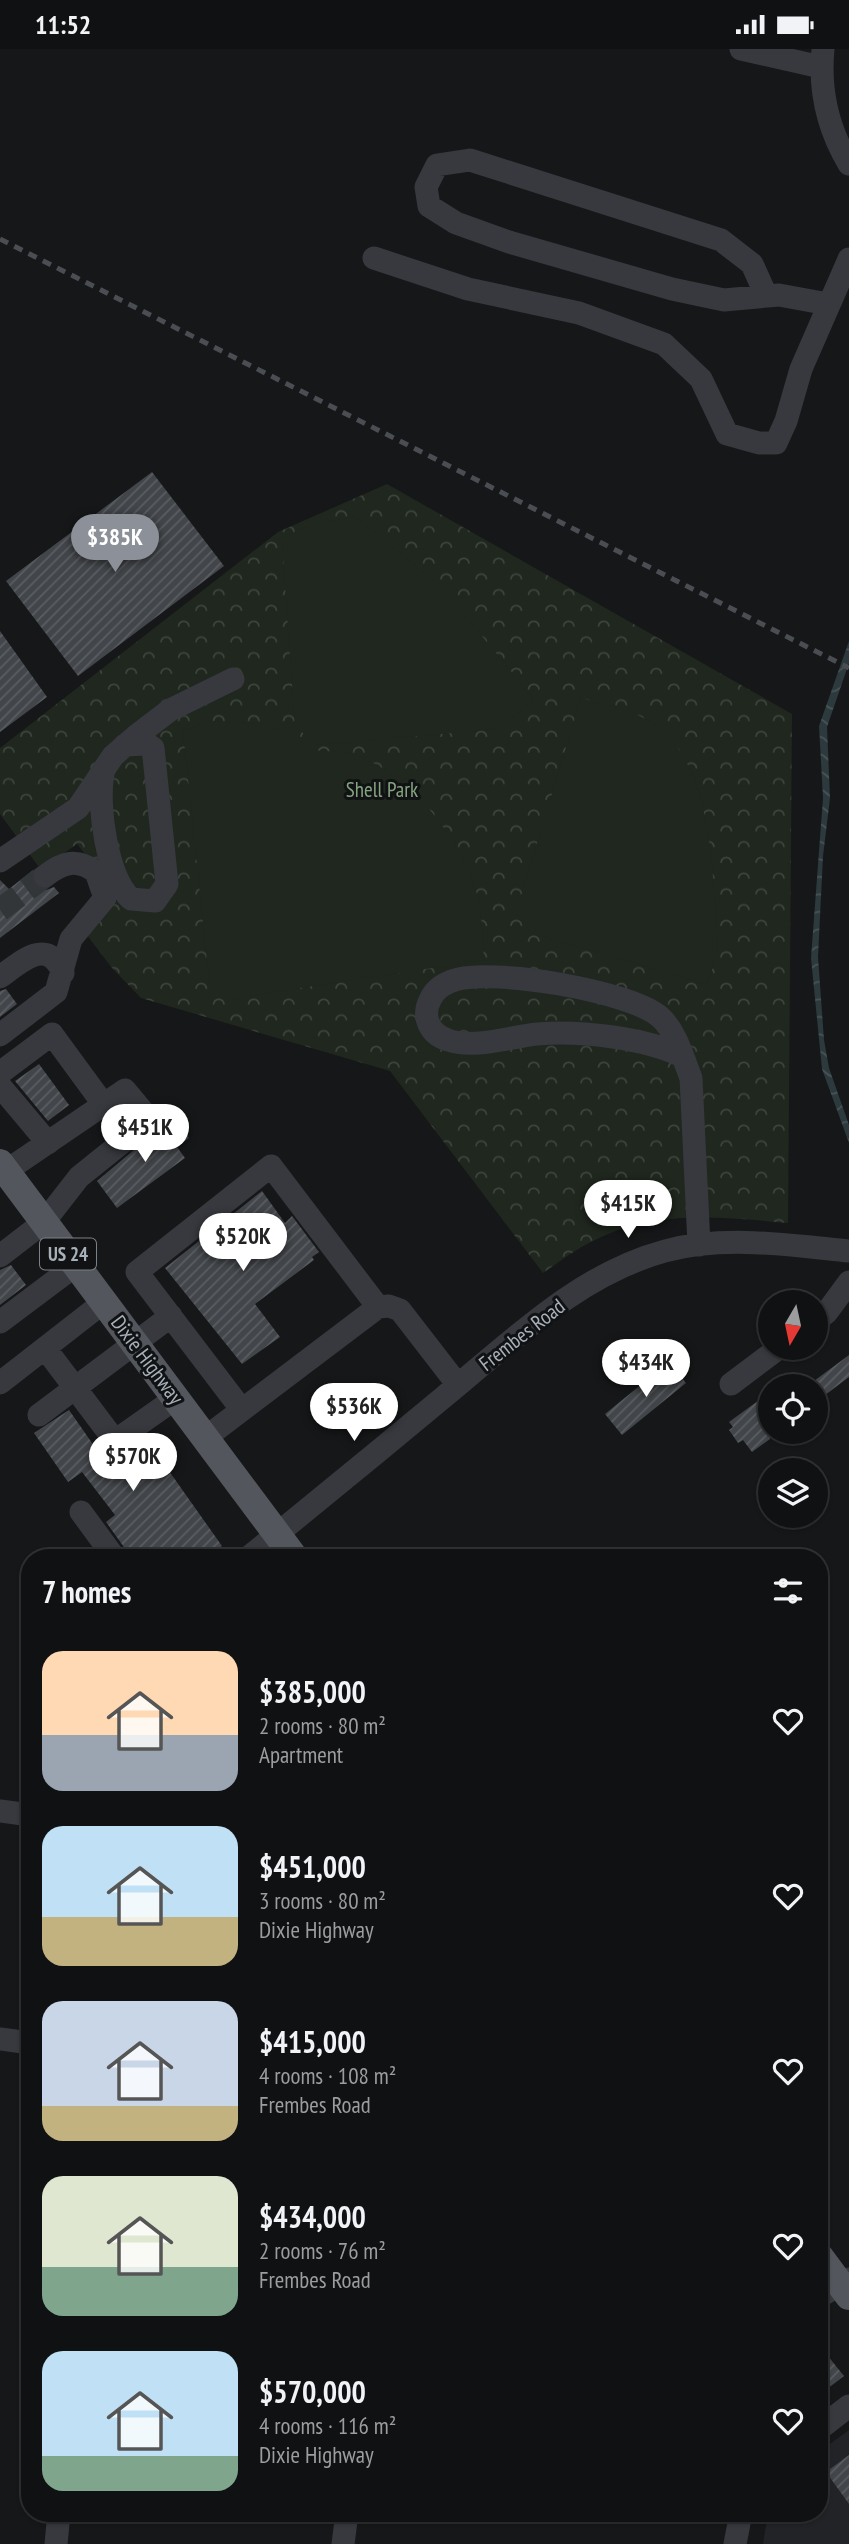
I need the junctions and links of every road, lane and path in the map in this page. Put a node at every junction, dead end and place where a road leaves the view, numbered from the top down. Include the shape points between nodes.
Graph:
1 (741, 49) edge
2 (822, 58) edge
3 (849, 164) edge
4 (374, 258) dead end
5 (849, 259) edge
6 (766, 295) junction
7 (828, 304) junction
8 (233, 678) dead end
9 (125, 745) junction
10 (103, 774) junction
11 (0, 861) edge
12 (45, 876) tunnel mouth
13 (63, 973) junction
14 (0, 977) edge
15 (0, 1035) edge
16 (682, 1056) junction
17 (0, 1073) edge
18 (0, 1086) edge
19 (104, 1105) junction
20 (48, 1143) junction
21 (3, 1167) edge
22 (44, 1222) junction
23 (699, 1245) junction
24 (849, 1251) edge
25 (0, 1256) edge
26 (76, 1265) junction
27 (849, 1282) edge
28 (104, 1302) junction
29 (378, 1307) junction
30 (828, 1312) edge
31 (171, 1316) junction
32 (0, 1322) edge
33 (136, 1344) junction
34 (45, 1348) junction
35 (763, 1360) edge
36 (0, 1383) edge
37 (731, 1384) dead end
38 (458, 1385) junction
39 (75, 1388) junction
40 (176, 1398) junction
41 (242, 1410) junction
42 (40, 1415) dead end
43 (205, 1438) junction
44 (81, 1512) dead end
45 (277, 1534) junction
46 (108, 1549) edge
47 (259, 1549) edge
48 (288, 1549) edge
49 (0, 1811) edge
50 (21, 1814) edge
51 (0, 2039) edge
52 (21, 2042) edge
53 (828, 2271) edge
54 (839, 2289) edge
55 (849, 2406) edge
56 (828, 2422) edge
57 (58, 2522) edge
58 (345, 2522) edge
59 (739, 2522) edge
60 (55, 2544) edge
61 (343, 2544) edge
62 (735, 2544) edge

1 - 2 street
2 - 3 street via 825,104 836,142
4 - 7 street via 468,289 579,313 664,344 701,379 727,434 759,443 776,443
5 - 7 street
6 - 6 street via 724,300 509,242 456,223 429,206 426,187 437,165 470,160 721,240 752,264
6 - 7 street
8 - 9 street via 170,710
9 - 10 street
9 - 10 street via 147,744 155,757 167,876 163,893 155,901 131,899 117,881 99,801
10 - 11 street via 78,808
12 - 13 street via 65,863 82,863 96,872 105,890 100,907 71,939
13 - 14 street via 54,959 41,953
13 - 15 street via 56,992
16 - 16 street via 661,1017 646,1008 553,982 473,975 444,983 426,1010 427,1023 435,1033 464,1043 541,1034 577,1035 659,1045
16 - 23 street via 691,1078
17 - 19 street via 52,1034
18 - 20 street
19 - 20 street
19 - 22 street via 125,1090 150,1120 79,1177
20 - 21 street
21 - 22 main road, Dixie Highway / US 24
22 - 25 street
22 - 26 main road, Dixie Highway / US 24
23 - 24 street, Frembes Road
23 - 38 street, Frembes Road via 663,1251 599,1277
26 - 28 main road, Dixie Highway / US 24
26 - 32 street
27 - 30 street
28 - 33 main road, Dixie Highway / US 24
28 - 34 street
29 - 31 street via 271,1166 137,1272
29 - 38 street via 400,1310
29 - 41 street
31 - 33 street
31 - 41 street
33 - 39 street
33 - 40 main road, Dixie Highway / US 24
34 - 36 street
34 - 39 street
35 - 37 street
38 - 45 street, Frembes Road
39 - 40 street via 115,1441
39 - 42 street
40 - 43 main road, Dixie Highway / US 24
41 - 43 street
43 - 45 main road, Dixie Highway / US 24
44 - 46 street
45 - 47 street, Frembes Road
45 - 48 main road, Dixie Highway / US 24
49 - 50 street
51 - 52 street
53 - 54 main road
55 - 56 street
57 - 60 street
58 - 61 street
59 - 62 street

